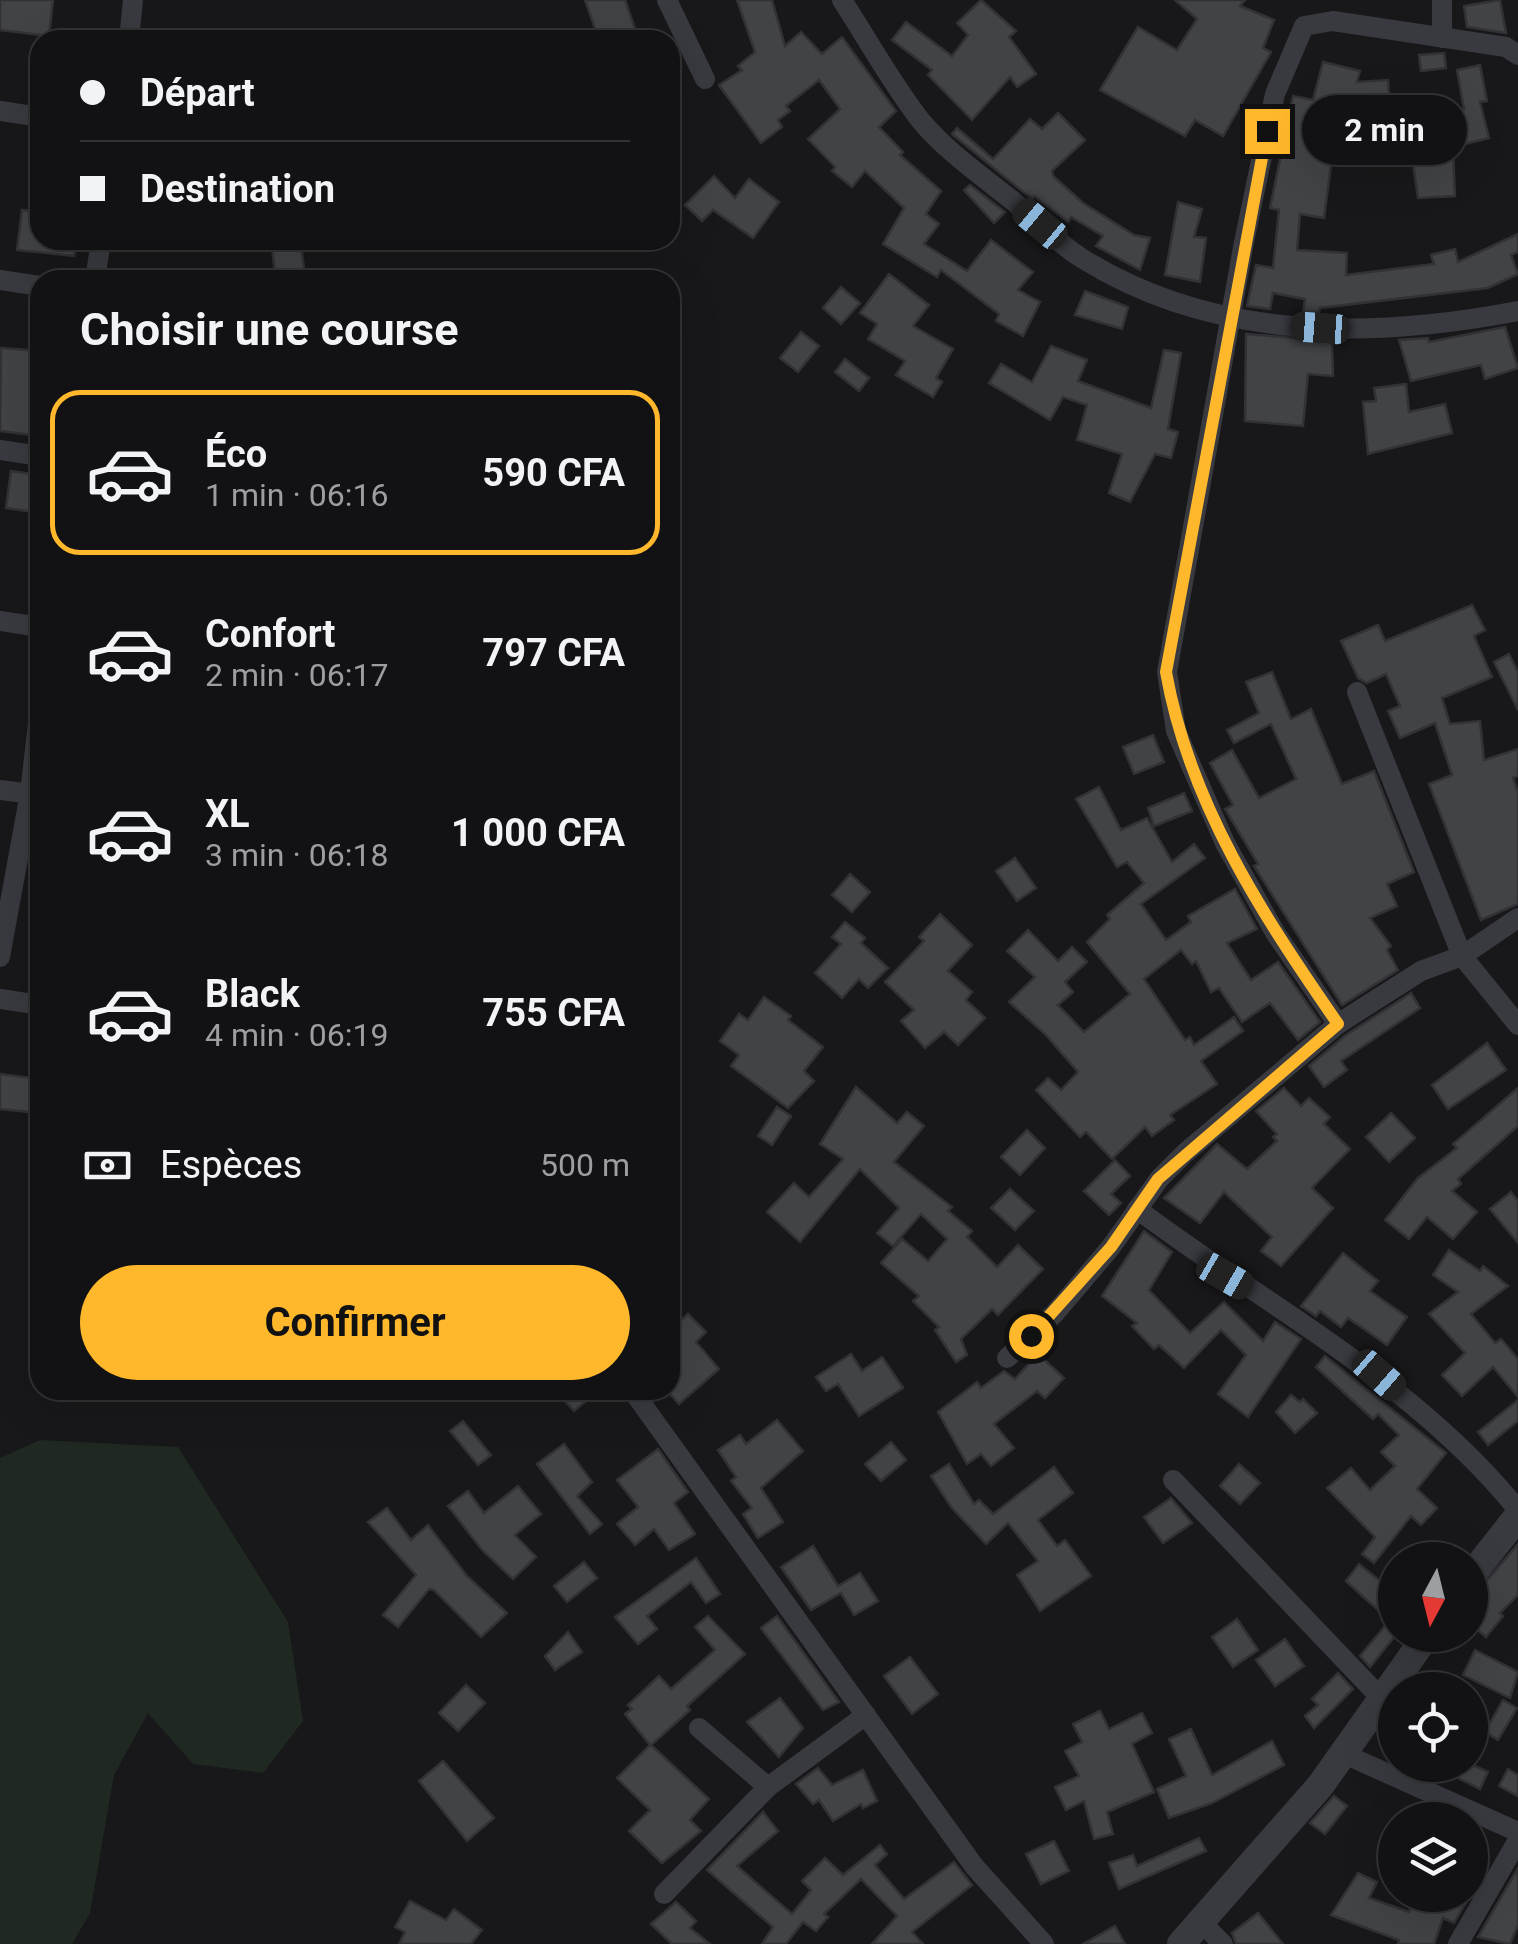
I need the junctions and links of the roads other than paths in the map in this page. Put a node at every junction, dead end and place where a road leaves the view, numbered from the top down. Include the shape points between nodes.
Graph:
1 (134, 0) edge
2 (667, 0) edge
3 (842, 0) edge
4 (1442, 0) edge
5 (130, 30) edge
6 (1442, 38) junction
7 (1518, 54) edge
8 (704, 80) dead end
9 (0, 111) edge
10 (30, 116) edge
11 (0, 280) edge
12 (30, 284) edge
13 (1518, 310) edge
14 (1230, 319) junction
15 (0, 450) edge
16 (30, 454) edge
17 (0, 621) edge
18 (30, 626) edge
19 (1357, 692) dead end
20 (0, 790) edge
21 (30, 793) edge
22 (30, 817) edge
23 (1518, 918) edge
24 (1462, 956) junction
25 (0, 957) edge
26 (0, 999) edge
27 (30, 1004) edge
28 (1338, 1024) junction
29 (1518, 1025) edge
30 (1137, 1209) junction
31 (1007, 1358) dead end
32 (639, 1400) edge
33 (1173, 1480) dead end
34 (1518, 1513) edge
35 (1488, 1553) edge
36 (1378, 1695) edge
37 (1378, 1702) edge
38 (866, 1716) junction
39 (699, 1728) dead end
40 (1342, 1753) junction
41 (768, 1787) junction
42 (1518, 1832) edge
43 (1518, 1840) edge
44 (664, 1894) dead end
45 (1213, 1934) edge
46 (1044, 1944) edge
47 (1181, 1944) edge
48 (1458, 1944) edge

1 - 5 street
2 - 8 street
3 - 14 street via 922,121 1082,259 1154,294
4 - 6 street
6 - 7 street
6 - 14 street via 1333,21 1304,26 1275,94
9 - 10 street
11 - 12 street
13 - 14 street via 1428,328 1360,331
14 - 28 street via 1166,672 1176,731 1224,843
15 - 16 street
17 - 18 street
19 - 24 street
20 - 21 street
22 - 25 street
23 - 24 street
24 - 28 street via 1421,971
24 - 29 street
26 - 27 street
28 - 30 street via 1185,1153
30 - 31 street via 1056,1313
30 - 34 street via 1225,1276 1379,1375 1489,1474
32 - 38 street
33 - 36 street
34 - 35 street
37 - 40 street
38 - 41 street
38 - 46 street via 974,1866
39 - 41 street
40 - 42 street
40 - 45 street
41 - 44 street
43 - 48 street
45 - 47 street

